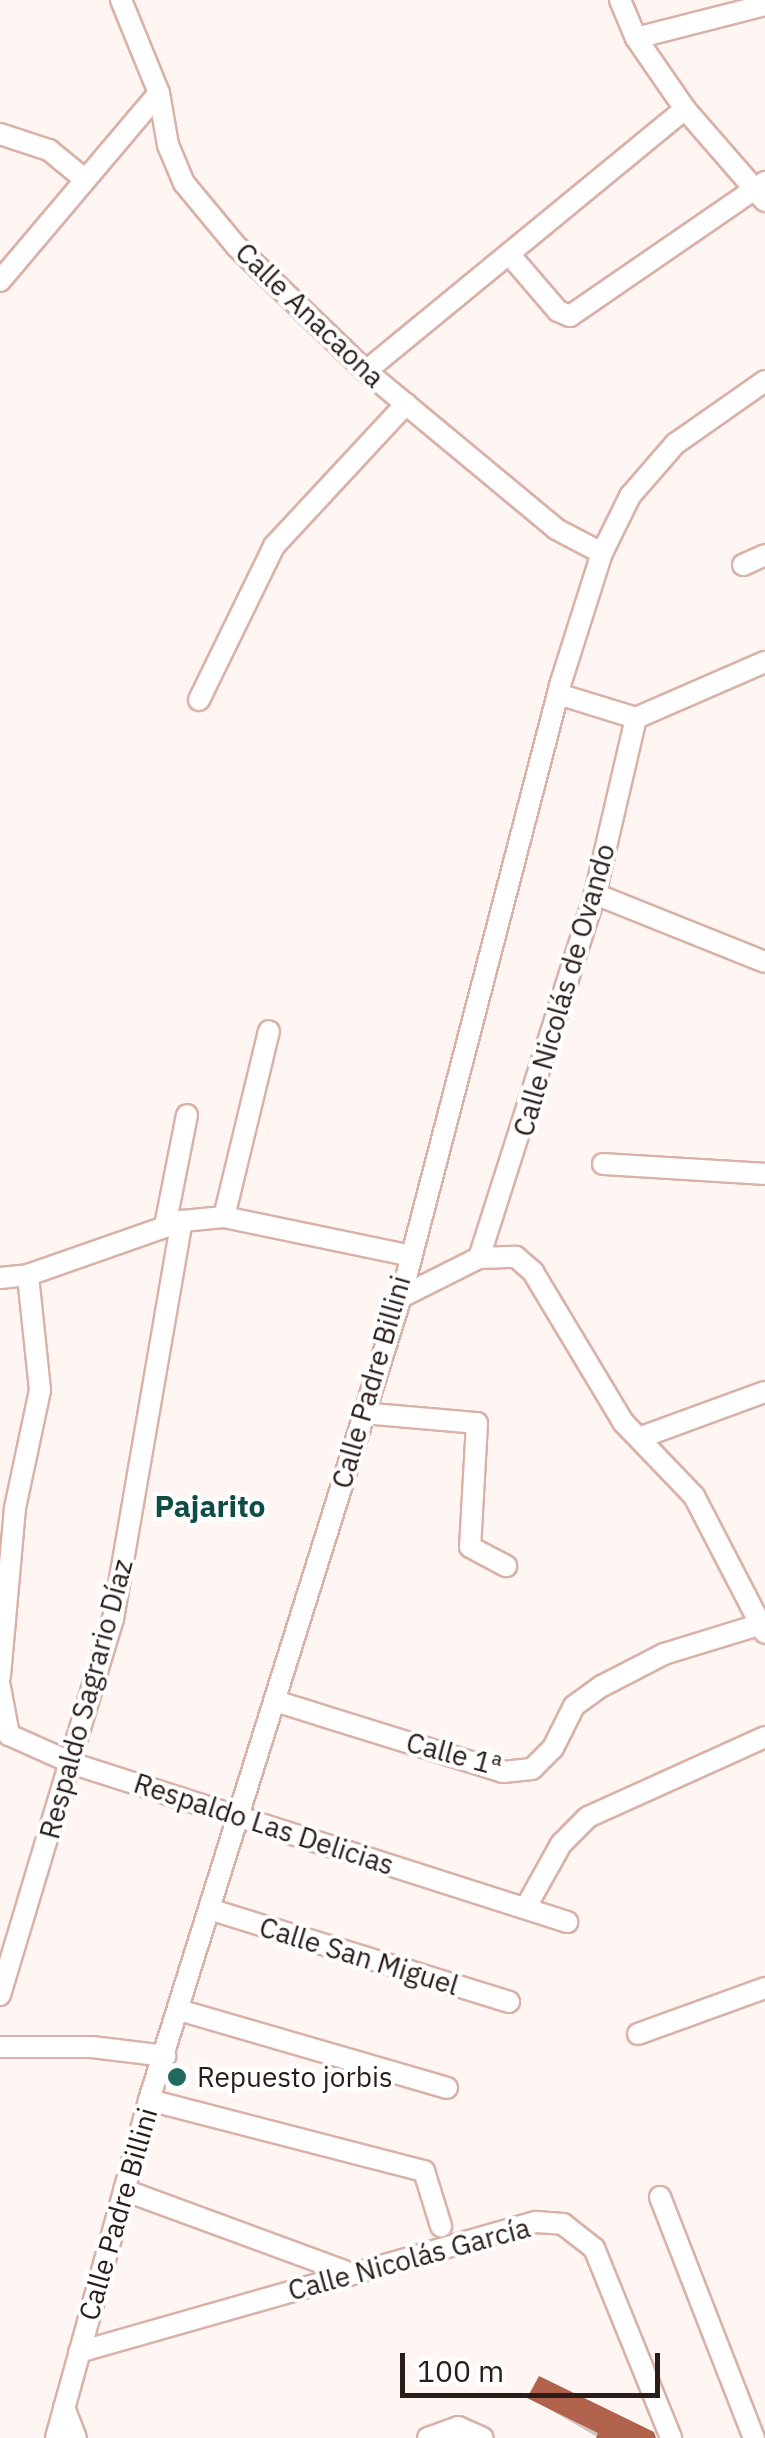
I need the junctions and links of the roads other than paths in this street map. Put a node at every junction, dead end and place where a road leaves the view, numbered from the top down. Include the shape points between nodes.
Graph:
1 (121, 0) edge
2 (620, 0) edge
3 (765, 4) edge
4 (636, 38) junction
5 (159, 92) junction
6 (686, 109) junction
7 (0, 134) edge
8 (82, 177) junction
9 (762, 191) edge
10 (509, 254) junction
11 (0, 281) edge
12 (366, 371) junction
13 (765, 380) edge
14 (406, 404) junction
15 (602, 553) junction
16 (765, 555) edge
17 (743, 564) dead end
18 (765, 662) edge
19 (558, 694) junction
20 (199, 700) dead end
21 (636, 718) junction
22 (595, 894) junction
23 (765, 962) edge
24 (269, 1031) dead end
25 (186, 1115) dead end
26 (603, 1164) dead end
27 (765, 1174) edge
28 (224, 1216) junction
29 (173, 1224) junction
30 (407, 1255) junction
31 (480, 1258) junction
32 (28, 1275) junction
33 (0, 1278) edge
34 (401, 1297) junction
35 (765, 1392) edge
36 (362, 1413) junction
37 (639, 1438) junction
38 (506, 1566) dead end
39 (763, 1627) edge
40 (0, 1676) edge
41 (0, 1687) edge
42 (274, 1701) junction
43 (4, 1735) edge
44 (765, 1737) edge
45 (74, 1764) junction
46 (238, 1816) junction
47 (526, 1908) junction
48 (208, 1909) junction
49 (568, 1922) dead end
50 (765, 1988) edge
51 (0, 1995) edge
52 (509, 2002) dead end
53 (179, 2010) junction
54 (638, 2034) dead end
55 (0, 2047) edge
56 (164, 2056) junction
57 (447, 2088) dead end
58 (149, 2100) junction
59 (124, 2190) junction
60 (660, 2197) dead end
61 (442, 2226) dead end
62 (352, 2274) junction
63 (79, 2352) junction
64 (64, 2407) junction
65 (56, 2438) edge
66 (76, 2438) edge
67 (428, 2438) edge
68 (483, 2438) edge
69 (671, 2438) edge
70 (754, 2438) edge

1 - 5 street, Calle Anacaona
2 - 4 street
3 - 4 street
4 - 6 street
5 - 8 street
5 - 12 street, Calle Anacaona via 168,144 184,183 250,261
6 - 9 street
6 - 10 street
7 - 8 street via 48,150
8 - 11 street
9 - 10 street via 570,316 558,311
10 - 12 street
12 - 14 street, Calle Anacaona
13 - 15 street, Calle Padre Billini via 676,444 630,496
14 - 15 street, Calle Anacaona via 556,529
14 - 20 street via 274,546
15 - 19 street, Calle Padre Billini
16 - 17 street
18 - 21 street
19 - 21 street
19 - 30 street, Calle Padre Billini
21 - 22 street, Calle Nicolás de Ovando
22 - 23 street
22 - 31 street, Calle Nicolás de Ovando
24 - 28 street
25 - 29 street, Respaldo Sagrario Díaz
26 - 27 street
28 - 29 street
28 - 30 street
29 - 32 street
29 - 45 street, Respaldo Sagrario Díaz via 113,1619
30 - 34 street, Calle Padre Billini
31 - 34 street
31 - 37 street via 516,1257 533,1272
32 - 33 street
32 - 40 street via 40,1390 15,1508
34 - 36 street, Calle Padre Billini
35 - 37 street
36 - 38 street via 477,1422 470,1547
36 - 42 street, Calle Padre Billini
37 - 39 street via 694,1496
39 - 42 street, Calle 1ª via 664,1654 602,1686 574,1706 553,1748 532,1769 503,1772
41 - 43 street, Respaldo Las Delicias
42 - 46 street, Calle Padre Billini
43 - 45 street, Respaldo Las Delicias
44 - 47 street via 588,1817 561,1844
45 - 46 street, Respaldo Las Delicias
45 - 51 street, Respaldo Sagrario Díaz
46 - 47 street, Respaldo Las Delicias
46 - 48 street, Calle Padre Billini
47 - 49 street, Respaldo Las Delicias
48 - 52 street, Calle San Miguel
48 - 53 street, Calle Padre Billini
50 - 54 street
53 - 56 street, Calle Padre Billini
53 - 57 street
55 - 56 street via 92,2047
56 - 58 street, Calle Padre Billini
58 - 59 street, Calle Padre Billini
58 - 61 street via 424,2172
59 - 62 street
59 - 63 street, Calle Padre Billini
60 - 70 street
62 - 63 street, Calle Nicolás García
62 - 69 street, Calle Nicolás García via 536,2222 562,2224 594,2248
63 - 64 street, Calle Padre Billini
64 - 65 street, Calle Padre Billini
64 - 66 street
67 - 68 street via 458,2427

